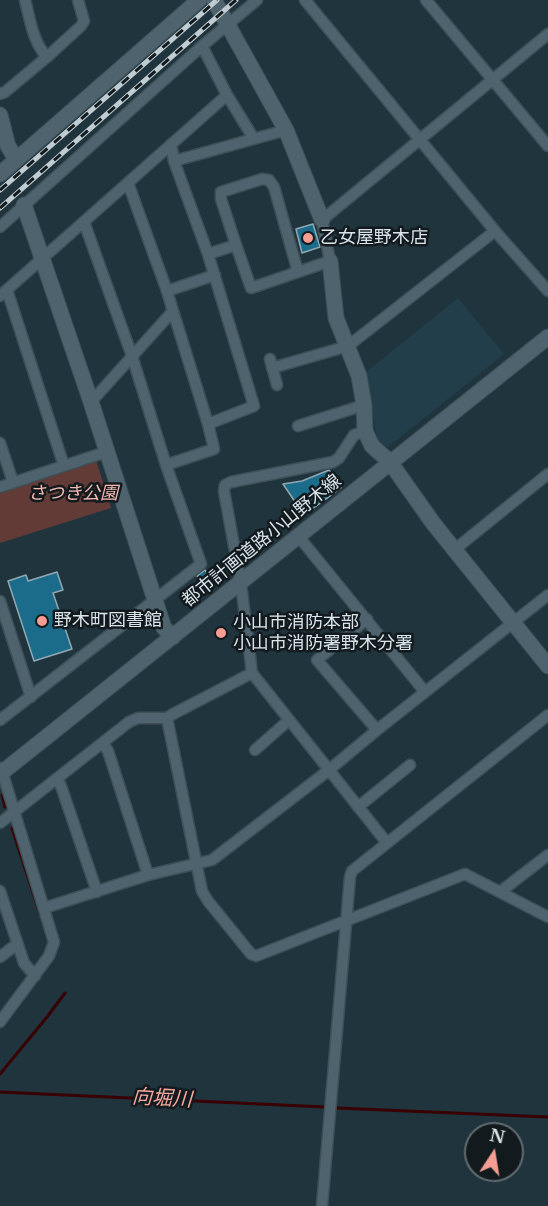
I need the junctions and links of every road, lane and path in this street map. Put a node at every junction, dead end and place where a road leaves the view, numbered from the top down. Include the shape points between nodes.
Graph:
1 (25, 0) edge
2 (78, 0) edge
3 (199, 0) edge
4 (214, 0) edge
5 (257, 0) edge
6 (305, 0) edge
7 (426, 0) edge
8 (228, 24) junction
9 (548, 34) edge
10 (202, 46) junction
11 (47, 57) junction
12 (492, 80) junction
13 (0, 94) edge
14 (227, 95) junction
15 (0, 116) edge
16 (286, 130) junction
17 (254, 139) junction
18 (420, 140) junction
19 (171, 144) junction
20 (548, 146) edge
21 (16, 159) junction
22 (174, 161) junction
23 (0, 174) edge
24 (128, 183) junction
25 (24, 205) junction
26 (322, 220) junction
27 (84, 222) junction
28 (0, 227) edge
29 (495, 231) junction
30 (236, 245) junction
31 (208, 254) junction
32 (42, 259) junction
33 (330, 261) junction
34 (298, 272) junction
35 (215, 275) junction
36 (167, 291) junction
37 (548, 291) edge
38 (4, 293) edge
39 (173, 311) junction
40 (548, 337) edge
41 (348, 346) junction
42 (132, 356) junction
43 (277, 385) dead end
44 (91, 402) junction
45 (364, 405) junction
46 (208, 423) junction
47 (298, 426) dead end
48 (365, 431) junction
49 (0, 443) edge
50 (106, 452) junction
51 (390, 462) junction
52 (166, 465) junction
53 (64, 466) junction
54 (548, 474) edge
55 (13, 482) junction
56 (0, 487) edge
57 (299, 537) junction
58 (454, 550) junction
59 (241, 584) junction
60 (548, 595) edge
61 (154, 599) junction
62 (0, 601) edge
63 (367, 619) junction
64 (513, 623) junction
65 (173, 637) junction
66 (548, 666) edge
67 (252, 673) junction
68 (424, 692) junction
69 (31, 697) junction
70 (548, 715) edge
71 (167, 718) junction
72 (0, 720) edge
73 (289, 720) junction
74 (376, 730) junction
75 (103, 743) junction
76 (255, 750) dead end
77 (410, 765) dead end
78 (329, 770) junction
79 (1, 771) edge
80 (57, 778) junction
81 (358, 807) junction
82 (14, 812) junction
83 (0, 823) edge
84 (387, 843) junction
85 (548, 855) edge
86 (197, 864) junction
87 (148, 875) junction
88 (0, 891) edge
89 (97, 892) junction
90 (500, 892) junction
91 (44, 908) junction
92 (548, 917) edge
93 (347, 921) junction
94 (17, 944) junction
95 (0, 957) edge
96 (35, 976) junction
97 (0, 1022) edge
98 (322, 1206) edge

1 - 11 street via 37,44
2 - 11 street via 84,21
3 - 21 street
4 - 8 street
5 - 8 street
6 - 18 street
7 - 12 street
8 - 10 street
8 - 16 street
9 - 12 street
10 - 14 street
10 - 25 street
11 - 13 street
12 - 18 street
12 - 20 street
14 - 17 street
14 - 19 street
15 - 21 street
16 - 17 street
16 - 26 street
17 - 22 street
18 - 26 street
18 - 29 street
19 - 22 street
19 - 24 street
21 - 23 street
22 - 31 street
24 - 27 street
24 - 36 street
25 - 28 street
25 - 32 street
26 - 33 street
27 - 32 street
27 - 42 street
29 - 37 street
29 - 41 street
30 - 31 street
30 - 34 street via 251,288
30 - 34 street via 221,192 269,180
31 - 35 street
32 - 38 street
32 - 44 street
33 - 34 street
33 - 41 street via 336,318
35 - 36 street
35 - 46 street via 254,406
36 - 39 street
38 - 53 street
39 - 42 street
39 - 46 street
40 - 51 street, 都市計画道路小山野木線
41 - 43 street via 271,363
41 - 45 street
42 - 44 street
42 - 52 street
44 - 50 street
45 - 47 street
45 - 48 street
46 - 52 street via 214,449
48 - 51 street via 372,446
48 - 59 street via 354,435 333,462 225,485
49 - 55 street
50 - 53 street
50 - 61 street
51 - 57 street, 都市計画道路小山野木線
51 - 58 street
52 - 61 street via 201,564
53 - 55 street
54 - 58 street
55 - 56 street
57 - 59 street, 都市計画道路小山野木線
57 - 63 street
58 - 64 street
59 - 65 street, 都市計画道路小山野木線
59 - 67 street
60 - 64 street
61 - 65 street via 164,628
61 - 69 street
62 - 69 street
63 - 68 street
63 - 74 street via 317,660
64 - 66 street
64 - 68 street
65 - 79 street, 都市計画道路小山野木線
67 - 71 street
67 - 73 street
68 - 74 street
69 - 72 street
70 - 84 street
71 - 75 street via 138,718
71 - 86 street
73 - 76 street
73 - 78 street
74 - 78 street
75 - 80 street
75 - 87 street
77 - 81 street
78 - 81 street
78 - 86 street via 212,860
79 - 82 street
80 - 82 street
80 - 89 street
81 - 84 street
82 - 83 street
82 - 91 street
84 - 93 street via 352,871
85 - 90 street
86 - 87 street
86 - 93 street via 202,891 250,954 256,956
87 - 89 street
88 - 94 street
89 - 91 street
90 - 92 street
90 - 93 street via 465,874
91 - 96 street via 54,942 50,956
93 - 98 street
94 - 95 street
94 - 96 street via 24,963
96 - 97 street

